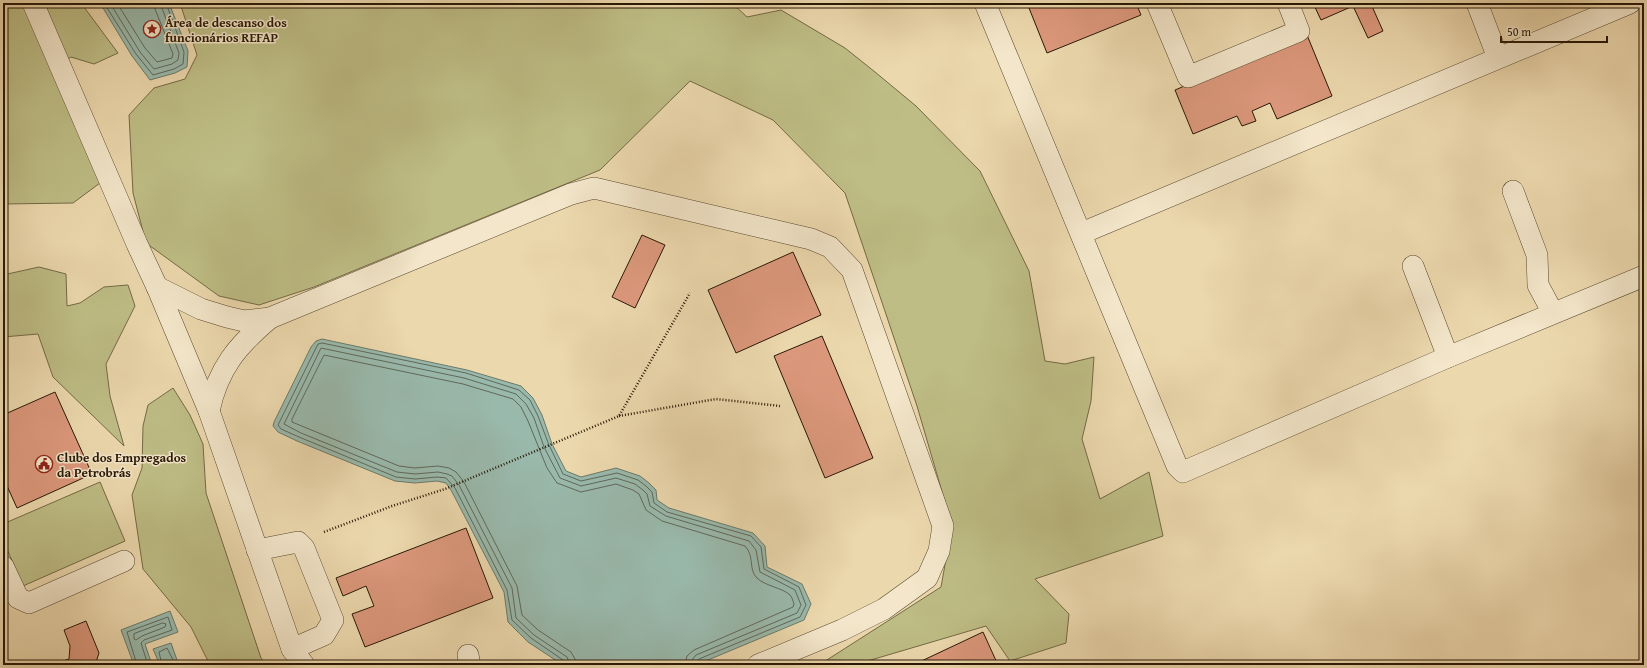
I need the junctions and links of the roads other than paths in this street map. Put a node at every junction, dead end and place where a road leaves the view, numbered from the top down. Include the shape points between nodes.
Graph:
1 (33, 3) edge
2 (985, 3) edge
3 (1157, 3) edge
4 (1288, 3) edge
5 (1477, 3) edge
6 (1630, 3) edge
7 (1498, 58) junction
8 (1513, 191) dead end
9 (1082, 233) junction
10 (1413, 266) dead end
11 (1644, 276) edge
12 (157, 286) junction
13 (1553, 313) junction
14 (270, 318) junction
15 (1448, 357) junction
16 (209, 411) junction
17 (257, 550) junction
18 (124, 561) dead end
19 (3, 566) edge
20 (298, 657) edge
21 (758, 665) edge

1 - 12 lane
2 - 9 lane
3 - 4 lane via 1188,77 1299,31
5 - 7 lane
6 - 7 lane
7 - 9 lane
8 - 13 lane via 1537,255 1538,285
9 - 15 lane via 1177,466 1183,472
10 - 15 lane
11 - 13 lane
12 - 14 lane via 201,309 227,317 244,321
12 - 16 lane
13 - 15 lane
14 - 16 lane via 247,337 230,359 213,393
14 - 21 lane via 571,194 594,188 811,239 830,247 852,270 943,526 939,551 926,578 884,609 842,630
16 - 17 lane
17 - 20 lane
17 - 20 lane via 298,542 304,548 333,620 324,635
18 - 19 lane via 29,602 18,598

